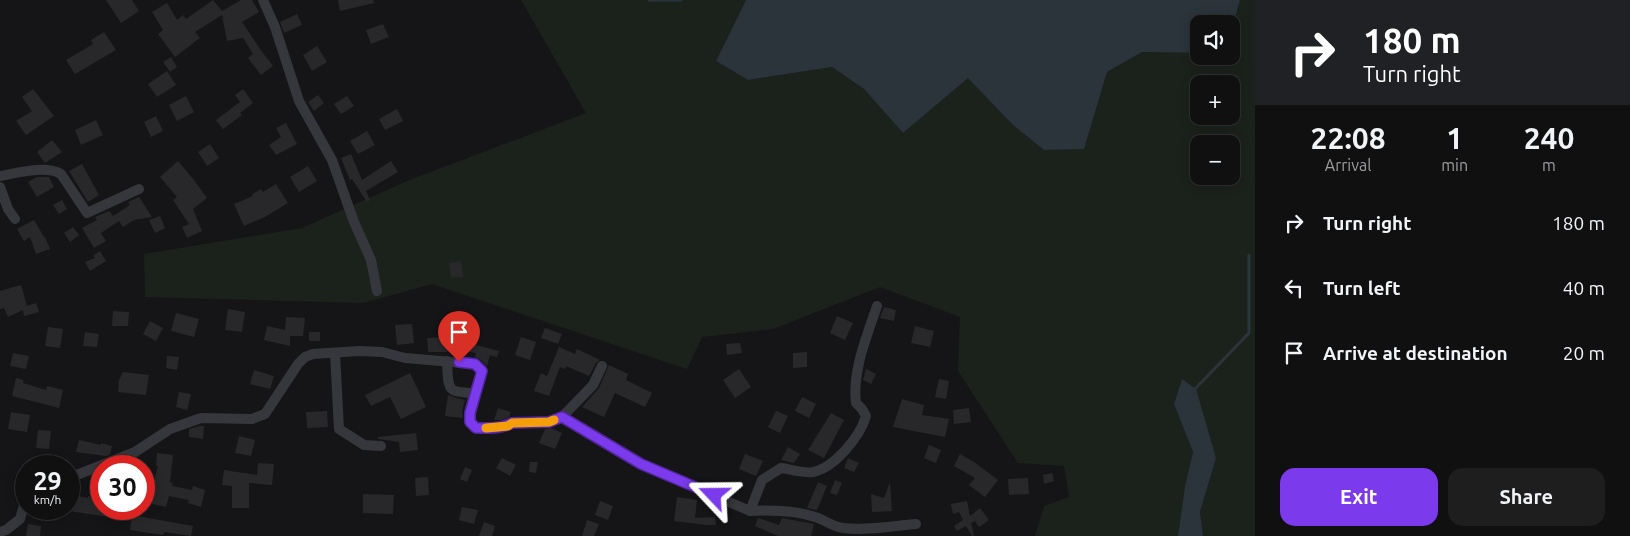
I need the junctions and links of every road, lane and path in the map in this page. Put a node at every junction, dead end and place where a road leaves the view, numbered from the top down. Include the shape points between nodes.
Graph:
1 (263, 0) edge
2 (0, 176) edge
3 (0, 187) edge
4 (138, 189) dead end
5 (15, 219) dead end
6 (377, 291) dead end
7 (877, 306) dead end
8 (335, 353) junction
9 (447, 361) junction
10 (602, 366) dead end
11 (474, 394) junction
12 (562, 417) junction
13 (381, 446) dead end
14 (80, 474) edge
15 (750, 511) junction
16 (19, 520) edge
17 (916, 524) dead end
18 (835, 531) edge
19 (0, 532) edge

1 - 6 street via 299,101 332,160 371,260
2 - 4 street via 55,170 87,213
3 - 5 street
7 - 15 street via 854,391 856,403 866,416 863,426 836,460 812,472 781,468 762,480
8 - 9 street via 382,352 404,358
8 - 13 street via 339,429 364,445
8 - 14 street via 305,357 265,414 252,419 201,418 170,429 135,452
9 - 11 street via 451,389
9 - 11 street via 479,367 482,371
10 - 12 street via 593,385
11 - 12 street via 470,422 476,428 549,422
12 - 15 street via 641,464
15 - 18 street via 802,513 817,517
16 - 19 street
17 - 18 street

